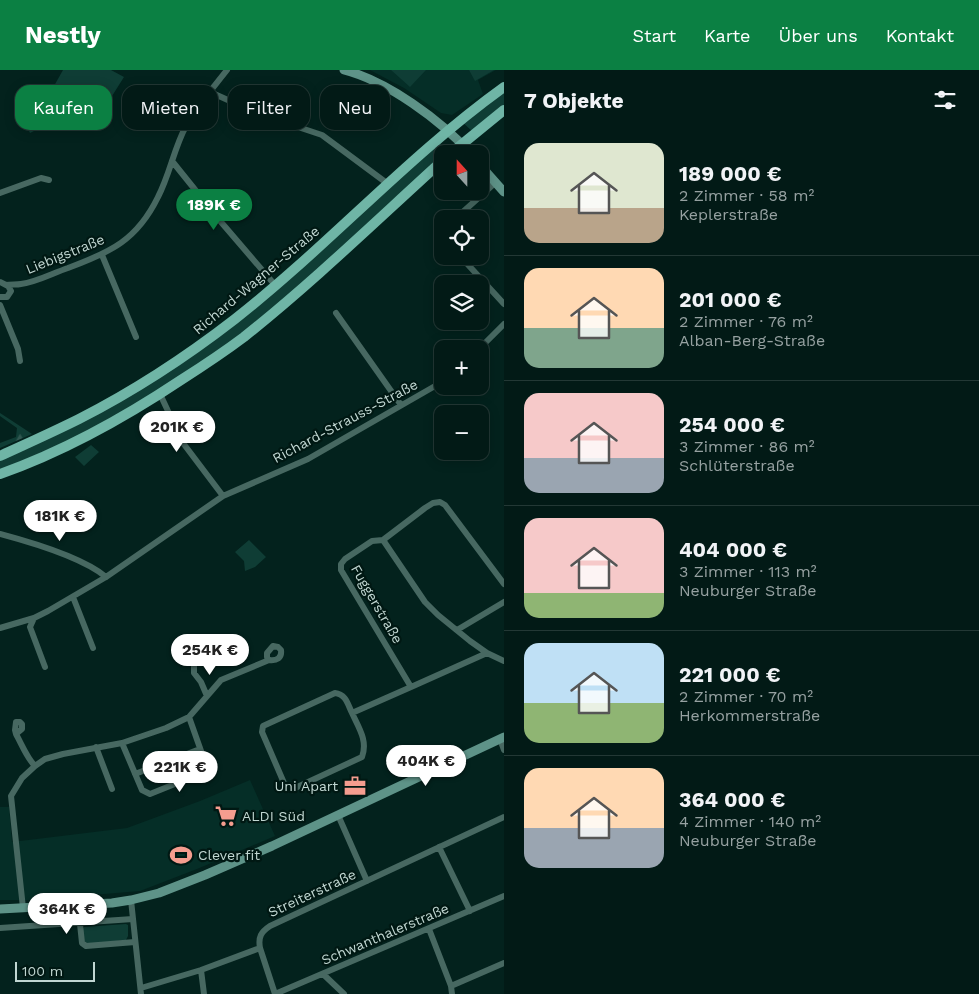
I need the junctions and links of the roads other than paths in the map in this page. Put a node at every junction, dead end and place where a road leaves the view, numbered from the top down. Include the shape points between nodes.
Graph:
1 (227, 70) edge
2 (344, 70) edge
3 (215, 85) edge
4 (504, 87) edge
5 (218, 96) edge
6 (504, 110) edge
7 (185, 130) edge
8 (447, 130) junction
9 (462, 144) joint
10 (172, 161) junction
11 (434, 167) edge
12 (489, 176) edge
13 (49, 180) dead end
14 (495, 183) junction
15 (388, 184) junction
16 (504, 192) edge
17 (0, 193) edge
18 (465, 210) edge
19 (102, 255) junction
20 (468, 265) edge
21 (2, 284) edge
22 (21, 284) junction
23 (276, 285) junction
24 (6, 296) edge
25 (504, 304) edge
26 (1, 308) edge
27 (336, 313) dead end
28 (504, 324) edge
29 (136, 337) dead end
30 (488, 340) edge
31 (20, 361) dead end
32 (434, 386) edge
33 (160, 394) junction
34 (401, 405) junction
35 (0, 456) edge
36 (0, 474) edge
37 (223, 496) junction
38 (0, 534) edge
39 (383, 540) junction
40 (106, 577) junction
41 (504, 584) edge
42 (73, 597) junction
43 (504, 602) edge
44 (34, 618) junction
45 (0, 628) edge
46 (457, 630) junction
47 (93, 648) dead end
48 (487, 653) junction
49 (194, 660) dead end
50 (269, 660) dead end
51 (504, 661) edge
52 (45, 667) dead end
53 (411, 686) junction
54 (207, 696) junction
55 (352, 714) junction
56 (188, 717) junction
57 (16, 734) dead end
58 (502, 738) edge
59 (122, 743) junction
60 (96, 747) junction
61 (200, 748) junction
62 (504, 750) edge
63 (35, 766) junction
64 (135, 774) junction
65 (112, 789) dead end
66 (338, 815) junction
67 (504, 818) edge
68 (439, 847) junction
69 (367, 881) junction
70 (504, 896) edge
71 (131, 900) junction
72 (23, 908) junction
73 (0, 909) edge
74 (470, 911) junction
75 (133, 919) junction
76 (80, 924) junction
77 (0, 928) edge
78 (429, 929) junction
79 (135, 942) junction
80 (260, 948) junction
81 (504, 963) edge
82 (201, 970) junction
83 (323, 974) junction
84 (451, 986) junction
85 (141, 991) edge
86 (204, 994) edge
87 (275, 994) edge
88 (344, 994) edge
89 (452, 994) edge

1 - 3 street, Liebigstraße
2 - 8 main road via 407,99
4 - 8 main road, Richard-Wagner-Straße
5 - 15 street via 259,114 322,135
6 - 9 main road
7 - 10 street, Liebigstraße
8 - 9 main road
8 - 15 main road, Richard-Wagner-Straße
10 - 19 street, Liebigstraße via 146,218 126,239
10 - 23 street
11 - 33 main road via 267,318
12 - 14 main road
13 - 17 street via 41,178
14 - 16 main road
14 - 18 street
15 - 23 main road, Richard-Wagner-Straße
19 - 22 street, Liebigstraße
19 - 29 street
20 - 25 street
21 - 22 street, Liebigstraße
21 - 24 street via 10,288
22 - 24 street, Liebigstraße
23 - 35 main road, Richard-Wagner-Straße via 202,344 120,397
24 - 26 street
26 - 31 street
27 - 34 street
28 - 30 street
32 - 34 street, Richard-Strauss-Straße
33 - 36 main road via 85,438
33 - 37 street via 183,443
34 - 37 street, Richard-Strauss-Straße via 308,459
37 - 40 street, Richard-Strauss-Straße
38 - 40 street via 44,547 98,570
39 - 41 street, Fuggerstraße via 425,508 440,502
39 - 46 street via 425,602
39 - 53 street, Fuggerstraße via 372,541 345,559 341,570
40 - 42 street, Richard-Strauss-Straße
42 - 44 street, Richard-Strauss-Straße
42 - 47 street
43 - 46 street
44 - 45 street, Richard-Strauss-Straße
44 - 52 street via 30,627
46 - 48 street
48 - 51 street
48 - 53 street
49 - 54 street via 194,672
50 - 54 street via 221,680
53 - 55 street
54 - 56 street
55 - 55 street via 365,741 362,757 293,788 284,783 262,732 263,726 335,693 344,696
56 - 59 street
56 - 61 street
57 - 63 street
58 - 62 street
58 - 66 main road
59 - 60 street
59 - 64 street
60 - 63 street via 54,756
60 - 65 street
61 - 64 street
61 - 64 street via 206,765 202,773 150,794 142,790
63 - 72 street via 22,778 11,796
66 - 69 street
66 - 71 main road via 205,875
67 - 68 street, Streiterstraße
68 - 69 street, Streiterstraße
68 - 74 street
69 - 80 street, Streiterstraße via 270,926 260,936
70 - 74 street, Schwanthalerstraße
71 - 72 main road
71 - 75 street
72 - 73 main road
74 - 78 street, Schwanthalerstraße
75 - 76 street
75 - 79 street
76 - 77 street
76 - 79 street via 82,943 86,946
78 - 83 street, Schwanthalerstraße
78 - 84 street
79 - 85 street
80 - 82 street
80 - 87 street
81 - 84 street
82 - 85 street
82 - 86 street
83 - 87 street, Schwanthalerstraße
83 - 88 street
84 - 89 street

